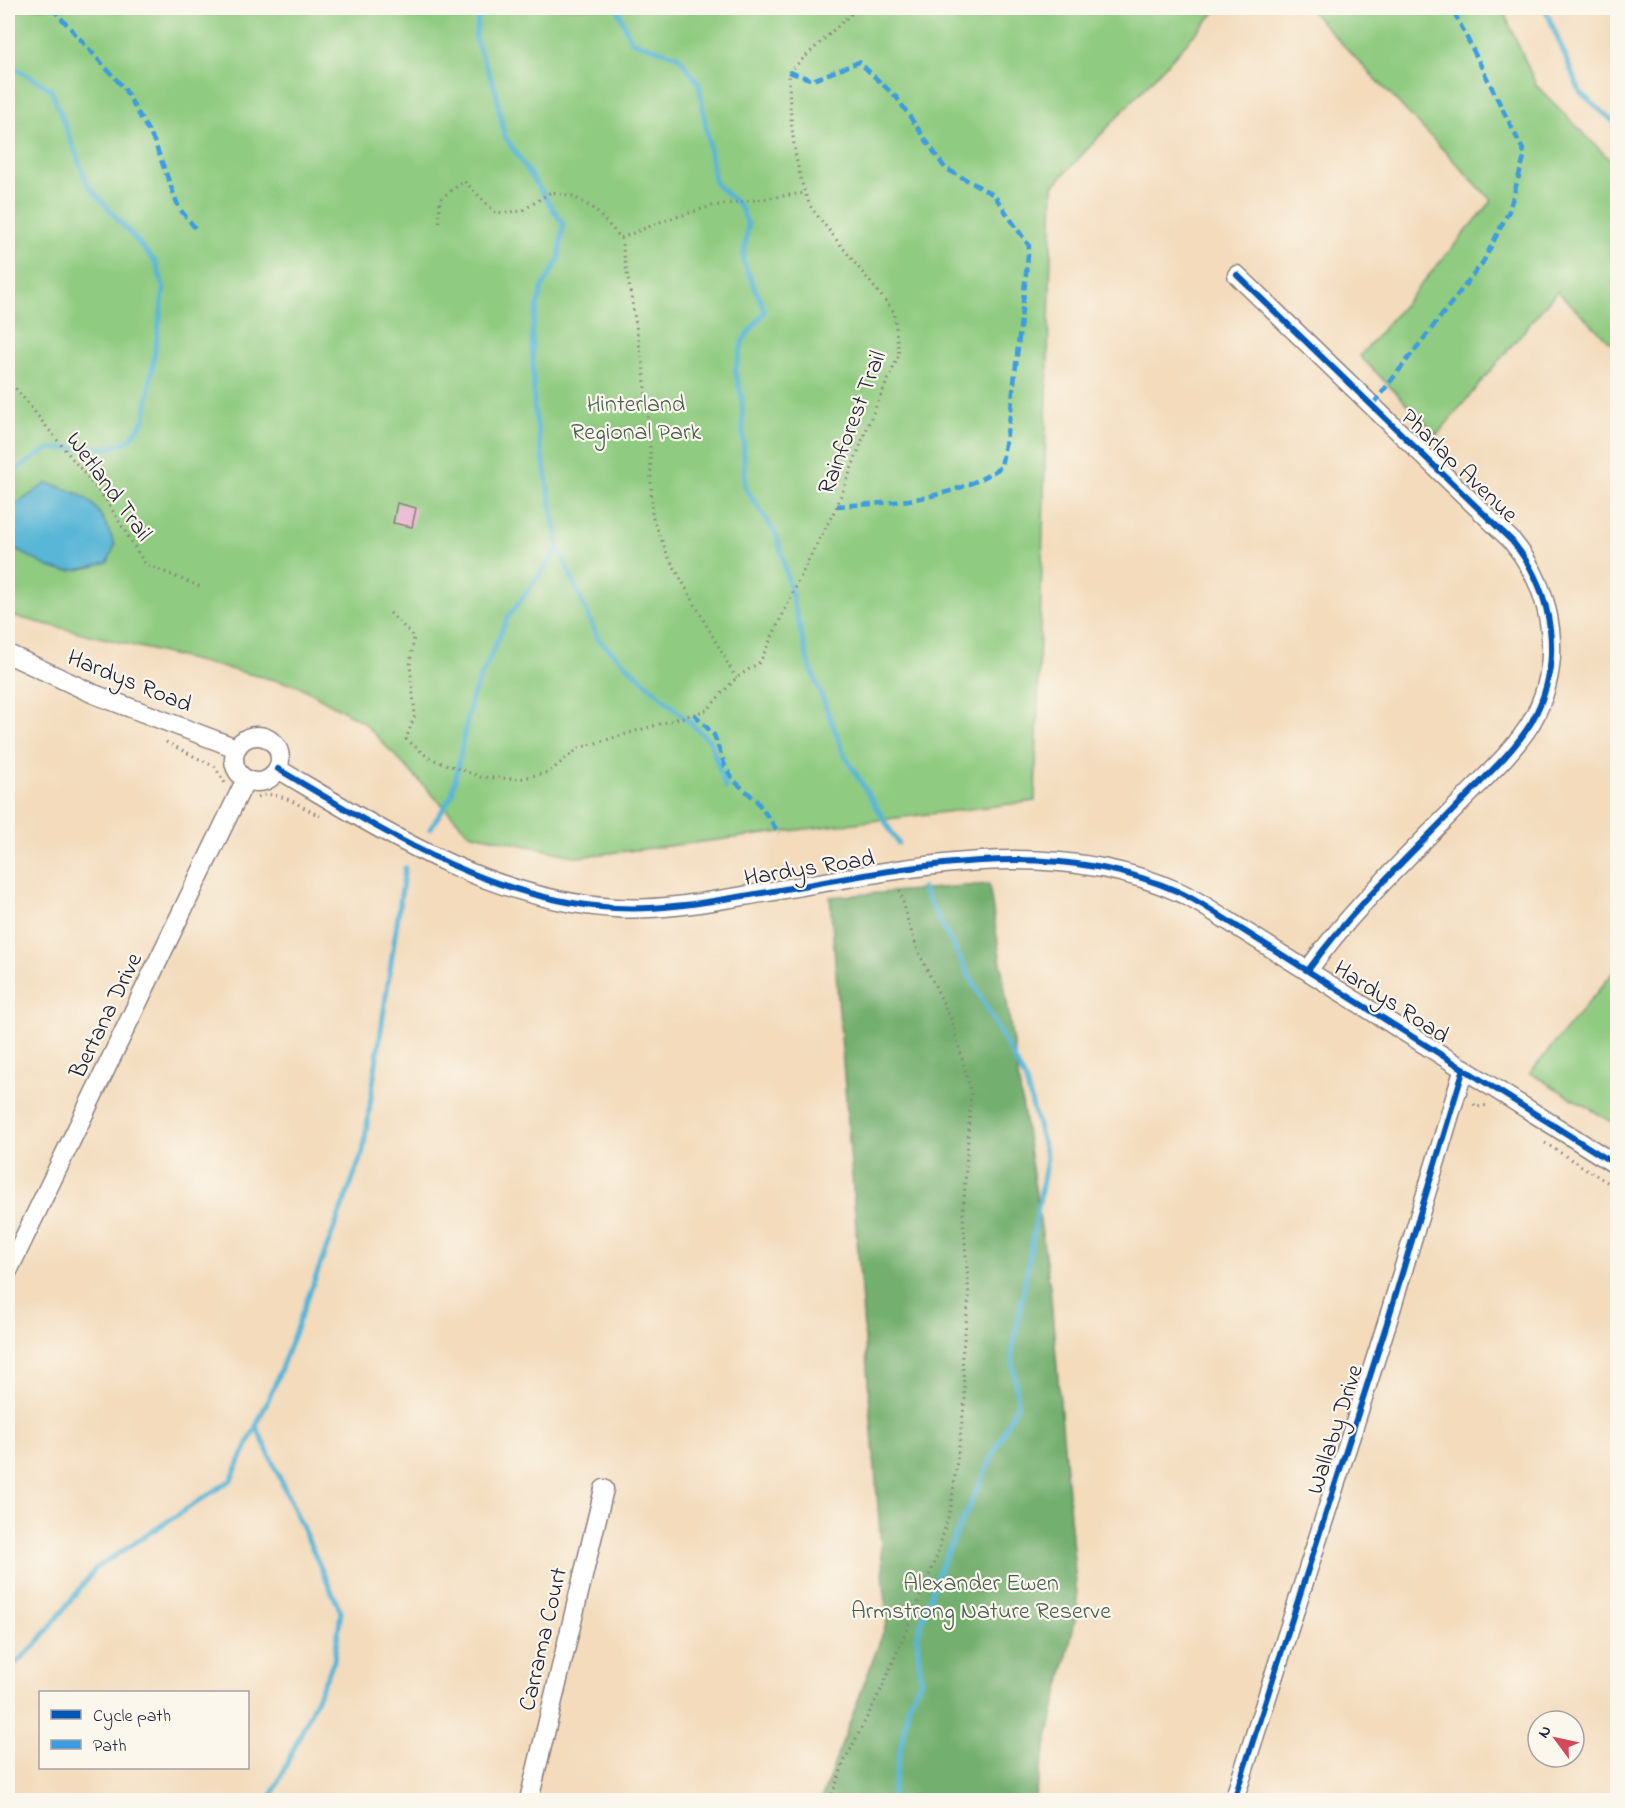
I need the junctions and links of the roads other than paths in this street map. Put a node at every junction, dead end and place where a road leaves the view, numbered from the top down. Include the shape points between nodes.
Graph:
1 (1237, 275) dead end
2 (8, 654) edge
3 (236, 747) junction
4 (278, 769) junction
5 (246, 779) junction
6 (1309, 969) junction
7 (1464, 1068) junction
8 (1617, 1166) edge
9 (8, 1270) edge
10 (604, 1489) dead end
11 (529, 1800) edge
12 (1234, 1800) edge

1 - 6 street, Pharlap Avenue via 1512,541 1527,559 1537,581 1552,643 1546,687 1530,724 1494,768 1339,928
2 - 3 street, Hardys Road via 94,694
3 - 4 street via 249,736 266,737 279,750
3 - 5 street via 234,766
4 - 5 street via 260,782
4 - 6 street, Hardys Road via 405,844 516,890 568,903 616,908 678,905 898,882 972,860 1022,858 1076,863 1179,892
5 - 9 street, Bertana Drive
6 - 7 street, Hardys Road
7 - 8 street, Hardys Road
7 - 12 street, Wallaby Drive via 1388,1323
10 - 11 street, Carrama Court

